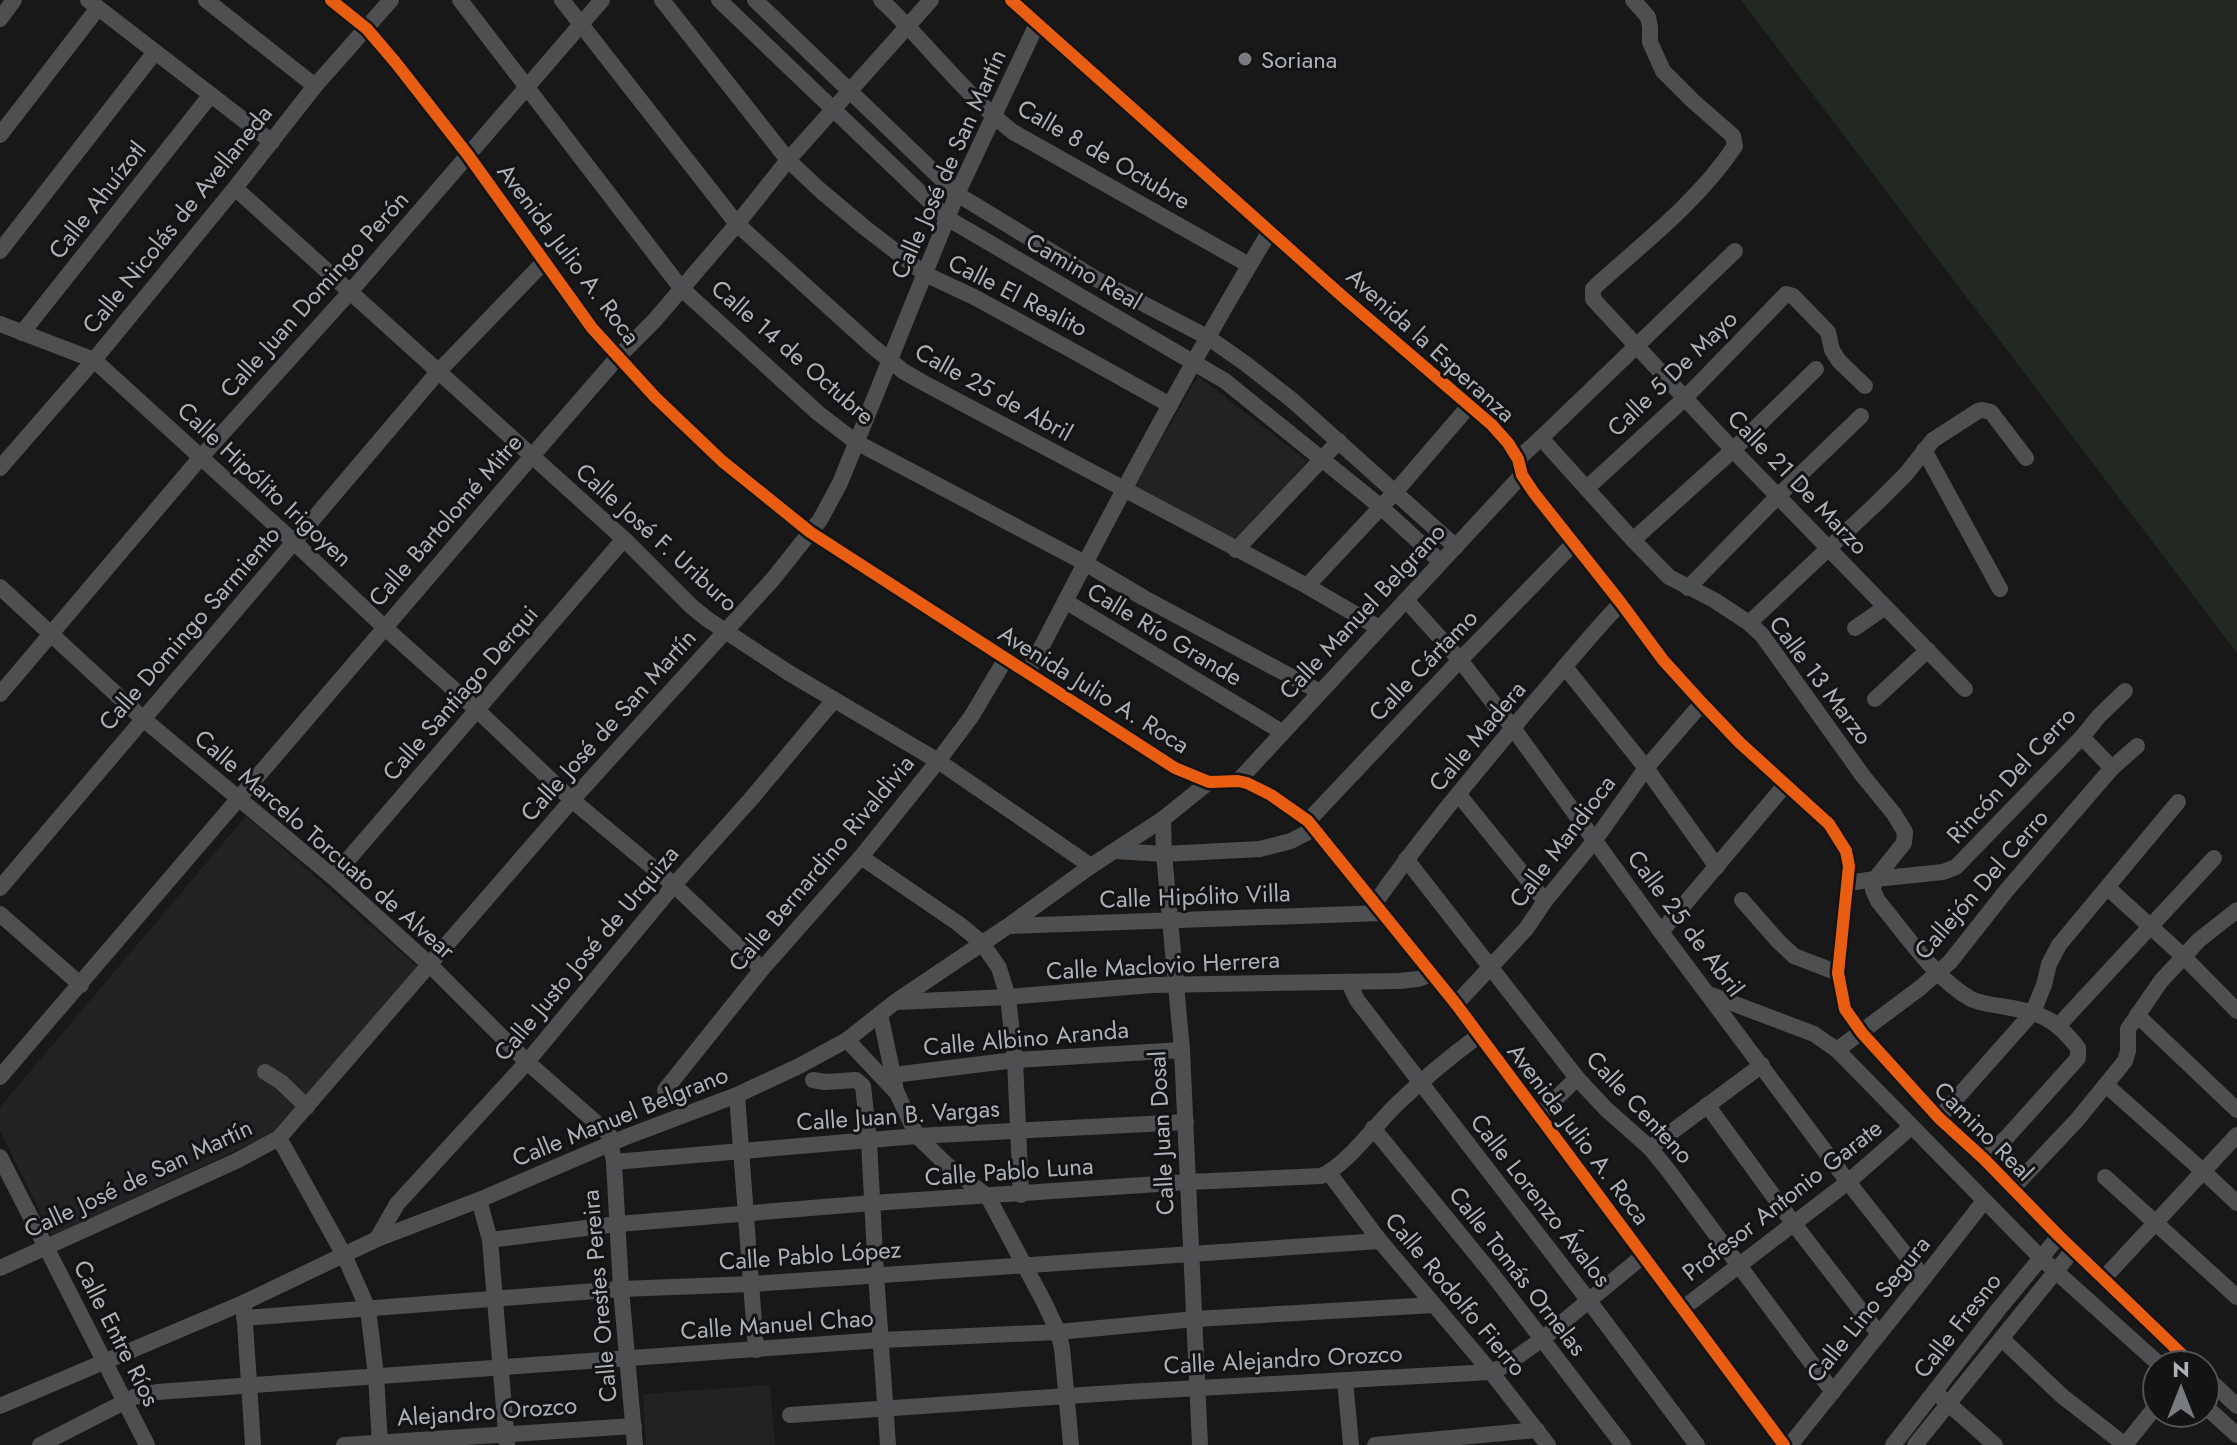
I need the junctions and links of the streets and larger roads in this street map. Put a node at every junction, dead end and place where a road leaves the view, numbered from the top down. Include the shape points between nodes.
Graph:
1 (14, 0) edge
2 (206, 0) edge
3 (331, 0) edge
4 (391, 0) edge
5 (460, 0) edge
6 (562, 0) edge
7 (602, 0) edge
8 (662, 0) edge
9 (719, 0) edge
10 (755, 0) edge
11 (881, 0) edge
12 (931, 0) edge
13 (1011, 0) edge
14 (1633, 0) edge
15 (93, 4) edge
16 (0, 17) edge
17 (580, 24) junction
18 (1037, 24) junction
19 (907, 25) junction
20 (367, 29) junction
21 (155, 52) junction
22 (315, 86) junction
23 (526, 88) junction
24 (848, 91) junction
25 (210, 96) junction
26 (833, 108) junction
27 (992, 115) junction
28 (0, 135) edge
29 (272, 142) junction
30 (468, 155) junction
31 (788, 160) junction
32 (235, 188) junction
33 (957, 194) junction
34 (947, 218) junction
35 (737, 224) junction
36 (1270, 231) junction
37 (0, 251) edge
38 (1735, 251) dead end
39 (545, 261) junction
40 (1249, 265) junction
41 (925, 274) junction
42 (681, 288) junction
43 (350, 292) junction
44 (0, 324) edge
45 (22, 333) junction
46 (1209, 338) junction
47 (1636, 345) junction
48 (618, 357) junction
49 (94, 360) junction
50 (889, 360) junction
51 (1194, 361) junction
52 (1816, 369) dead end
53 (438, 372) junction
54 (1865, 386) dead end
55 (1685, 398) junction
56 (1170, 405) junction
57 (1469, 406) junction
58 (1861, 416) dead end
59 (1541, 438) junction
60 (1339, 441) junction
61 (856, 442) junction
62 (1733, 450) junction
63 (1924, 450) junction
64 (532, 456) junction
65 (201, 457) junction
66 (1322, 458) junction
67 (2026, 458) dead end
68 (1520, 467) junction
69 (0, 468) edge
70 (1587, 488) junction
71 (1124, 489) junction
72 (1396, 491) junction
73 (1778, 496) junction
74 (1381, 507) junction
75 (810, 532) junction
76 (624, 539) junction
77 (1633, 540) junction
78 (294, 542) junction
79 (1574, 543) junction
80 (1456, 547) junction
81 (1828, 547) junction
82 (1236, 550) junction
83 (1441, 562) junction
84 (1085, 563) junction
85 (1307, 586) junction
86 (0, 587) edge
87 (1688, 588) junction
88 (2000, 589) dead end
89 (1406, 600) junction
90 (1065, 601) junction
91 (1621, 603) junction
92 (1884, 608) junction
93 (1749, 623) junction
94 (384, 627) junction
95 (1379, 628) junction
96 (1855, 628) dead end
97 (725, 631) junction
98 (51, 634) junction
99 (1928, 650) junction
100 (1005, 660) junction
101 (1460, 660) junction
102 (1565, 667) junction
103 (1028, 673) junction
104 (1965, 689) dead end
105 (2125, 691) dead end
106 (1320, 692) junction
107 (0, 694) edge
108 (1875, 699) dead end
109 (834, 700) junction
110 (1702, 703) junction
111 (477, 710) junction
112 (142, 718) junction
113 (1513, 728) junction
114 (1282, 732) junction
115 (2082, 737) junction
116 (2137, 746) dead end
117 (938, 761) junction
118 (1646, 768) junction
119 (2112, 768) junction
120 (1238, 781) junction
121 (1209, 782) junction
122 (1786, 784) junction
123 (1459, 795) junction
124 (239, 799) junction
125 (572, 800) junction
126 (2178, 802) dead end
127 (1163, 819) junction
128 (1311, 825) junction
129 (1595, 840) junction
130 (1115, 851) junction
131 (1164, 854) junction
132 (861, 857) junction
133 (2214, 858) dead end
134 (1406, 859) junction
135 (1091, 866) junction
136 (1717, 867) junction
137 (333, 877) junction
138 (1875, 879) junction
139 (1848, 883) junction
140 (674, 885) junction
141 (0, 888) edge
142 (2108, 888) junction
143 (1742, 900) dead end
144 (1545, 901) junction
145 (1379, 908) junction
146 (0, 914) edge
147 (2234, 918) edge
148 (1170, 920) junction
149 (1008, 926) junction
150 (2149, 927) junction
151 (1661, 932) junction
152 (982, 943) junction
153 (2183, 956) junction
154 (430, 965) junction
155 (1492, 967) junction
156 (762, 969) junction
157 (1838, 973) junction
158 (1938, 973) junction
159 (1432, 974) junction
160 (1349, 983) junction
161 (81, 985) junction
162 (1177, 985) junction
163 (1710, 995) junction
164 (1008, 997) junction
165 (895, 1002) junction
166 (1456, 1004) junction
167 (2237, 1011) edge
168 (2033, 1012) junction
169 (880, 1014) junction
170 (2137, 1015) junction
171 (2059, 1025) junction
172 (1862, 1033) junction
173 (1478, 1036) junction
174 (847, 1040) junction
175 (1182, 1050) junction
176 (1837, 1050) junction
177 (1015, 1060) junction
178 (527, 1062) junction
179 (1762, 1065) junction
180 (265, 1072) dead end
181 (893, 1075) junction
182 (0, 1077) edge
183 (1577, 1078) junction
184 (813, 1080) dead end
185 (1420, 1082) junction
186 (2106, 1085) junction
187 (665, 1090) dead end
188 (897, 1093) junction
189 (737, 1095) junction
190 (1707, 1105) junction
191 (307, 1107) junction
192 (2237, 1110) edge
193 (1538, 1116) junction
194 (1939, 1118) junction
195 (1186, 1122) junction
196 (1911, 1127) junction
197 (1373, 1128) junction
198 (1018, 1131) junction
199 (2237, 1135) edge
200 (917, 1136) junction
201 (279, 1138) junction
202 (869, 1141) junction
203 (611, 1143) junction
204 (1650, 1148) junction
205 (743, 1150) junction
206 (0, 1157) edge
207 (1984, 1159) junction
208 (614, 1162) junction
209 (2204, 1172) junction
210 (1329, 1173) junction
211 (2105, 1177) dead end
212 (1188, 1182) junction
213 (1848, 1182) junction
214 (2012, 1189) junction
215 (1021, 1195) junction
216 (988, 1197) junction
217 (479, 1200) junction
218 (1984, 1201) junction
219 (872, 1203) junction
220 (2237, 1203) edge
221 (747, 1213) junction
222 (618, 1224) junction
223 (1794, 1224) junction
224 (2155, 1224) junction
225 (2059, 1236) junction
226 (377, 1239) junction
227 (490, 1240) junction
228 (1380, 1241) junction
229 (46, 1248) junction
230 (2073, 1250) junction
231 (344, 1255) junction
232 (1191, 1255) junction
233 (1643, 1256) junction
234 (2041, 1258) junction
235 (1026, 1266) junction
236 (1739, 1266) junction
237 (0, 1268) edge
238 (2057, 1272) junction
239 (876, 1274) junction
240 (1924, 1278) junction
241 (2103, 1279) junction
242 (752, 1284) junction
243 (621, 1289) junction
244 (2237, 1297) edge
245 (496, 1299) junction
246 (1589, 1301) junction
247 (1434, 1305) junction
248 (368, 1309) junction
249 (1682, 1309) junction
250 (244, 1310) junction
251 (1195, 1319) junction
252 (1058, 1332) junction
253 (1879, 1334) junction
254 (2002, 1339) junction
255 (881, 1340) junction
256 (1541, 1340) junction
257 (2142, 1349) edge
258 (2176, 1349) edge
259 (756, 1350) junction
260 (628, 1358) junction
261 (103, 1361) junction
262 (501, 1367) junction
263 (1491, 1372) junction
264 (376, 1375) junction
265 (1345, 1380) junction
266 (249, 1386) junction
267 (1197, 1388) junction
268 (2221, 1391) edge
269 (1833, 1392) junction
270 (1935, 1392) junction
271 (1066, 1397) junction
272 (126, 1402) junction
273 (1949, 1404) junction
274 (0, 1406) edge
275 (2237, 1406) edge
276 (887, 1410) junction
277 (790, 1415) dead end
278 (2221, 1420) edge
279 (2141, 1425) edge
280 (634, 1426) junction
281 (1537, 1430) junction
282 (2237, 1435) edge
283 (72, 1438) edge
284 (506, 1440) edge
285 (380, 1444) edge
286 (40, 1445) edge
287 (147, 1445) edge
288 (253, 1445) edge
289 (344, 1445) edge
290 (635, 1445) edge
291 (888, 1445) edge
292 (1071, 1445) edge
293 (1200, 1445) edge
294 (1351, 1445) edge
295 (1375, 1445) edge
296 (1548, 1445) edge
297 (1623, 1445) edge
298 (1697, 1445) edge
299 (1787, 1445) edge
300 (1893, 1445) edge
301 (1915, 1445) edge
302 (1995, 1445) edge
303 (2125, 1445) edge

1 - 16 street
2 - 22 street
3 - 20 street, Avenida Julio A. Roca
4 - 20 street, Calle Nicolás de Avellaneda
5 - 23 street, Calle 14 de Octubre
6 - 17 street, Calle 25 de Abril
7 - 17 street, Calle Juan Domingo Perón
8 - 31 street, Calle El Realito
9 - 26 street, Camino Real
10 - 24 street, Camino Real
11 - 19 street, Calle 8 de Octubre
12 - 19 street, Calle Bartolomé Mitre
13 - 18 street, Avenida la Esperanza
14 - 47 street, Calle 21 De Marzo via 1648,17 1650,42 1663,71 1733,136 1735,146 1683,208 1593,289 1598,306
15 - 21 street
15 - 28 street
17 - 23 street, Calle Juan Domingo Perón
17 - 35 street, Calle 25 de Abril
18 - 27 street, Calle José de San Martín
18 - 36 street, Avenida la Esperanza
19 - 24 street, Calle Bartolomé Mitre
19 - 27 street, Calle 8 de Octubre
20 - 22 street, Calle Nicolás de Avellaneda
20 - 30 street, Avenida Julio A. Roca
21 - 25 street
21 - 37 street
22 - 29 street, Calle Nicolás de Avellaneda
23 - 30 street, Calle Juan Domingo Perón
23 - 42 street, Calle 14 de Octubre
24 - 26 street, Calle Bartolomé Mitre
24 - 33 street, Camino Real
25 - 29 street
25 - 45 street, Calle Ahuízotl
26 - 31 street, Calle Bartolomé Mitre
26 - 34 street, Camino Real
27 - 33 street, Calle José de San Martín
27 - 40 street, Calle 8 de Octubre via 1028,142
29 - 32 street, Calle Nicolás de Avellaneda
30 - 39 street, Avenida Julio A. Roca
30 - 43 street, Calle Juan Domingo Perón
31 - 35 street, Calle Bartolomé Mitre
31 - 41 street, Calle El Realito
32 - 43 street, Calle José F. Uriburo
32 - 49 street, Calle Nicolás de Avellaneda
33 - 34 street, Calle José de San Martín
33 - 46 street, Camino Real via 1098,280
34 - 41 street, Calle José de San Martín
34 - 51 street, Camino Real
35 - 42 street, Calle Bartolomé Mitre
35 - 50 street, Calle 25 de Abril
36 - 40 street
36 - 57 street, Avenida la Esperanza
38 - 47 street, Calle Manuel Belgrano
39 - 48 street, Avenida Julio A. Roca
39 - 53 street, Calle Domingo Sarmiento
40 - 46 street
41 - 50 street, Calle José de San Martín
41 - 56 street, Calle El Realito
42 - 48 street, Calle Bartolomé Mitre
42 - 61 street, Calle 14 de Octubre
43 - 53 street, Calle José F. Uriburo
43 - 65 street, Calle Juan Domingo Perón
44 - 45 street, Calle Hipólito Irigoyen
45 - 49 street, Calle Hipólito Irigoyen
46 - 51 street
46 - 60 street, Camino Real via 1269,380
47 - 55 street, Calle 21 De Marzo
47 - 59 street, Calle Manuel Belgrano
48 - 64 street, Calle Bartolomé Mitre
48 - 75 street, Avenida Julio A. Roca via 722,461
49 - 65 street, Calle Hipólito Irigoyen
49 - 69 street, Calle Nicolás de Avellaneda
50 - 61 street, Calle José de San Martín
50 - 71 street, Calle 25 de Abril
51 - 56 street
51 - 66 street, Camino Real
52 - 62 street
53 - 64 street, Calle José F. Uriburo
53 - 78 street, Calle Domingo Sarmiento
54 - 55 street, Calle 5 De Mayo via 1839,361 1828,332 1790,294
55 - 62 street, Calle 21 De Marzo
55 - 70 street, Calle 5 De Mayo
56 - 71 street
57 - 68 street, Avenida la Esperanza via 1508,443
57 - 72 street
58 - 73 street
59 - 68 street, Calle Manuel Belgrano
59 - 70 street, Calle 13 Marzo
60 - 66 street
60 - 72 street, Camino Real
61 - 75 street, Calle José de San Martín via 831,501
61 - 84 street, Calle 14 de Octubre
62 - 73 street, Calle 21 De Marzo
62 - 77 street
63 - 67 street via 1944,432 1987,410
63 - 81 street via 1906,474
63 - 88 street
64 - 76 street, Calle José F. Uriburo
64 - 94 street, Calle Bartolomé Mitre
65 - 78 street, Calle Hipólito Irigoyen
65 - 98 street, Calle Juan Domingo Perón
66 - 74 street, Camino Real
66 - 82 street
68 - 79 street, Avenida la Esperanza via 1544,508
68 - 80 street, Calle Manuel Belgrano
70 - 77 street, Calle 13 Marzo
71 - 82 street, Calle 25 de Abril
71 - 84 street
72 - 74 street
72 - 80 street, Camino Real
73 - 81 street, Calle 21 De Marzo
73 - 87 street
74 - 83 street, Camino Real
74 - 85 street
75 - 97 street, Calle José de San Martín
75 - 100 street, Avenida Julio A. Roca
76 - 97 street, Calle José F. Uriburo via 691,606
76 - 111 street, Calle Santiago Derqui
77 - 87 street, Calle 13 Marzo via 1669,577
78 - 94 street, Calle Hipólito Irigoyen
78 - 112 street, Calle Domingo Sarmiento
79 - 91 street, Avenida la Esperanza
79 - 101 street, Calle Cártamo
80 - 83 street, Calle Manuel Belgrano
81 - 92 street, Calle 21 De Marzo
81 - 93 street
82 - 85 street, Calle 25 de Abril
83 - 89 street, Calle Manuel Belgrano
84 - 90 street
84 - 106 street, Calle 14 de Octubre
85 - 95 street, Calle 25 de Abril
86 - 98 street, Calle Marcelo Torcuato de Alvear
87 - 93 street, Calle 13 Marzo
89 - 95 street, Calle Manuel Belgrano
89 - 101 street, Calle 25 de Abril
90 - 103 street
90 - 114 street, Calle Río Grande
91 - 102 street, Calle Madera
91 - 110 street, Avenida la Esperanza
92 - 96 street
92 - 99 street, Calle 21 De Marzo
93 - 138 street, Calle 13 Marzo via 1906,837
94 - 111 street, Calle Hipólito Irigoyen
94 - 124 street, Calle Bartolomé Mitre
95 - 106 street, Calle Manuel Belgrano
97 - 109 street, Calle José F. Uriburo
97 - 125 street, Calle José de San Martín
98 - 107 street, Calle Juan Domingo Perón
98 - 112 street, Calle Marcelo Torcuato de Alvear
99 - 104 street, Calle 21 De Marzo
99 - 108 street
100 - 103 street, Avenida Julio A. Roca
100 - 117 street, Calle Bernardino Rivaldivia
101 - 113 street, Calle 25 de Abril
101 - 128 street, Calle Cártamo
102 - 113 street, Calle Madera
102 - 118 street
103 - 121 street, Avenida Julio A. Roca via 1175,768
105 - 115 street, Rincón Del Cerro
106 - 114 street, Calle Manuel Belgrano
109 - 117 street, Calle José F. Uriburo
109 - 140 street, Calle Justo José de Urquiza
110 - 118 street, Calle Mandioca
110 - 122 street, Avenida la Esperanza
111 - 125 street, Calle Hipólito Irigoyen
111 - 137 street, Calle Santiago Derqui
112 - 124 street, Calle Marcelo Torcuato de Alvear
112 - 141 street, Calle Domingo Sarmiento
113 - 123 street, Calle Madera
113 - 129 street, Calle 25 de Abril
114 - 120 street, Calle Manuel Belgrano
115 - 119 street
115 - 138 street, Rincón Del Cerro via 1956,867
116 - 119 street, Callejón Del Cerro
117 - 132 street, Calle Bernardino Rivaldivia
117 - 135 street, Calle José F. Uriburo
118 - 129 street, Calle Mandioca
118 - 136 street
119 - 158 street, Callejón Del Cerro
120 - 121 street, Avenida Julio A. Roca
120 - 128 street, Avenida Julio A. Roca via 1271,795
121 - 127 street, Calle Manuel Belgrano
122 - 136 street
122 - 139 street, Avenida la Esperanza via 1839,838 1846,851
123 - 134 street, Calle Madera
123 - 144 street
124 - 137 street, Calle Marcelo Torcuato de Alvear
124 - 161 street, Calle Bartolomé Mitre
125 - 140 street, Calle Hipólito Irigoyen
125 - 154 street, Calle José de San Martín
126 - 142 street
127 - 130 street, Calle Manuel Belgrano
127 - 131 street, Calle Juan Dosal
128 - 131 street via 1291,841 1260,849
128 - 145 street, Avenida Julio A. Roca
129 - 144 street, Calle Mandioca
129 - 151 street, Calle 25 de Abril
130 - 131 street
130 - 135 street, Calle Manuel Belgrano
131 - 148 street, Calle Juan Dosal
132 - 152 street
132 - 156 street, Calle Bernardino Rivaldivia
133 - 150 street
134 - 145 street, Calle Madera
134 - 155 street, Calle Centeno
135 - 149 street, Calle Manuel Belgrano
136 - 151 street
137 - 154 street, Calle Marcelo Torcuato de Alvear
138 - 139 street
138 - 158 street via 1878,901
139 - 157 street, Camino Real
140 - 156 street, Calle Hipólito Irigoyen
140 - 178 street, Calle Justo José de Urquiza
142 - 150 street
142 - 168 street via 2059,945
143 - 157 street via 1794,956
144 - 155 street, Calle Mandioca
145 - 148 street, Calle Hipólito Villa
145 - 159 street, Avenida Julio A. Roca
146 - 161 street
147 - 153 street
148 - 149 street, Calle Hipólito Villa
148 - 162 street, Calle Juan Dosal
149 - 152 street, Calle Manuel Belgrano
150 - 153 street
150 - 171 street
151 - 163 street, Calle 25 de Abril
152 - 164 street via 999,968
152 - 165 street, Calle Manuel Belgrano
153 - 167 street
153 - 170 street
154 - 178 street, Calle Marcelo Torcuato de Alvear
154 - 191 street, Calle José de San Martín
155 - 166 street, Calle Mandioca
155 - 183 street, Calle Centeno
156 - 187 street, Calle Bernardino Rivaldivia
157 - 172 street, Camino Real via 1845,1009
158 - 168 street via 1977,1002
158 - 172 street, Callejón Del Cerro
159 - 160 street, Calle Maclovio Herrera
159 - 166 street, Avenida Julio A. Roca
160 - 162 street, Calle Maclovio Herrera
160 - 185 street, Calle Lorenzo Ávalos
161 - 182 street, Calle Bartolomé Mitre
162 - 164 street, Calle Maclovio Herrera
162 - 175 street, Calle Juan Dosal
163 - 176 street, Camino Real via 1814,1034
163 - 179 street, Calle 25 de Abril
164 - 165 street, Calle Maclovio Herrera
164 - 177 street
165 - 169 street, Calle Manuel Belgrano
166 - 173 street, Avenida Julio A. Roca
168 - 171 street
168 - 194 street
169 - 174 street, Calle Manuel Belgrano
169 - 181 street
170 - 186 street via 2127,1032 2125,1061
170 - 192 street
171 - 207 street via 2080,1051 2078,1058
172 - 176 street, Callejón Del Cerro
172 - 194 street, Camino Real
173 - 185 street
173 - 193 street, Avenida Julio A. Roca
174 - 188 street
174 - 189 street, Calle Manuel Belgrano
175 - 177 street, Calle Albino Aranda
175 - 195 street, Calle Juan Dosal
176 - 196 street, Camino Real
177 - 181 street, Calle Albino Aranda
177 - 198 street
178 - 203 street, Calle Marcelo Torcuato de Alvear via 604,1128
178 - 226 street, Calle Justo José de Urquiza via 397,1204
179 - 190 street
179 - 213 street, Calle 25 de Abril
180 - 191 street
181 - 188 street, Calle Albino Aranda
183 - 193 street
183 - 204 street, Calle Centeno
184 - 202 street via 859,1081
185 - 197 street
185 - 246 street, Calle Lorenzo Ávalos
186 - 209 street
186 - 214 street
188 - 200 street
189 - 203 street, Calle Manuel Belgrano
189 - 205 street
190 - 204 street
190 - 223 street
191 - 201 street, Calle José de San Martín
193 - 233 street, Avenida Julio A. Roca
194 - 207 street, Camino Real
195 - 198 street, Calle Juan B. Vargas
195 - 212 street, Calle Juan Dosal
196 - 213 street, Profesor Antonio Garate
196 - 218 street, Camino Real
197 - 210 street
197 - 256 street, Calle Tomás Ornelas
198 - 200 street, Calle Juan B. Vargas
198 - 215 street
199 - 209 street
200 - 202 street, Calle Juan B. Vargas
200 - 216 street
201 - 229 street, Calle José de San Martín
201 - 231 street
202 - 205 street, Calle Juan B. Vargas
202 - 219 street
203 - 208 street, Calle Orestes Pereira
203 - 217 street, Calle Manuel Belgrano
204 - 236 street, Calle Centeno
205 - 208 street, Calle Juan B. Vargas
205 - 221 street
206 - 229 street, Calle Entre Ríos
207 - 214 street, Camino Real
208 - 222 street, Calle Orestes Pereira
209 - 220 street
209 - 224 street
210 - 212 street, Calle Pablo Luna
210 - 228 street, Calle Rodolfo Fierro
211 - 224 street
212 - 215 street, Calle Pablo Luna
212 - 232 street, Calle Juan Dosal
213 - 223 street, Profesor Antonio Garate
213 - 240 street, Calle 25 de Abril
214 - 225 street, Camino Real
215 - 216 street, Calle Pablo Luna
216 - 219 street, Calle Pablo Luna
216 - 235 street
217 - 226 street, Calle Manuel Belgrano
217 - 227 street
218 - 234 street, Camino Real
218 - 240 street, Calle Lino Segura
219 - 221 street, Calle Pablo Luna
219 - 239 street
221 - 222 street, Calle Pablo Luna
221 - 242 street
222 - 227 street, Calle Pablo Luna
222 - 243 street, Calle Orestes Pereira
223 - 236 street, Profesor Antonio Garate
223 - 253 street
224 - 241 street
224 - 244 street
225 - 230 street, Camino Real
225 - 234 street, Calle Fresno
226 - 231 street, Calle Manuel Belgrano
227 - 245 street
228 - 232 street, Calle Pablo López
228 - 247 street, Calle Rodolfo Fierro
229 - 237 street, Calle José de San Martín
229 - 261 street, Calle Entre Ríos
230 - 238 street, Calle Fresno
230 - 241 street, Camino Real
231 - 248 street
231 - 250 street, Calle Manuel Belgrano
232 - 235 street, Calle Pablo López
232 - 251 street, Calle Juan Dosal
233 - 246 street, Calle Alejandro Orozco
233 - 249 street, Avenida Julio A. Roca
234 - 238 street, Camino Real
234 - 270 street, Calle Fresno
235 - 239 street, Calle Pablo López
235 - 252 street
236 - 249 street, Profesor Antonio Garate
236 - 269 street, Calle Centeno
238 - 254 street, Calle Fresno
238 - 257 street, Camino Real
239 - 242 street, Calle Pablo López
239 - 255 street
240 - 253 street, Calle Lino Segura
241 - 258 street, Camino Real
242 - 243 street, Calle Pablo López
242 - 259 street
243 - 245 street, Calle Pablo López
243 - 260 street, Calle Orestes Pereira
245 - 248 street, Calle Pablo López
245 - 262 street
246 - 256 street, Calle Alejandro Orozco
246 - 298 street, Calle Lorenzo Ávalos
247 - 251 street, Calle Manuel Chao
247 - 263 street, Calle Rodolfo Fierro
248 - 250 street, Calle Pablo López
248 - 264 street
249 - 299 street, Avenida Julio A. Roca
250 - 261 street, Calle Manuel Belgrano
250 - 266 street
251 - 252 street, Calle Manuel Chao
251 - 267 street, Calle Juan Dosal
252 - 255 street, Calle Manuel Chao
252 - 271 street
253 - 269 street, Calle Lino Segura
254 - 273 street, Calle Fresno
254 - 303 street via 2062,1396
255 - 259 street, Calle Manuel Chao
255 - 276 street
256 - 263 street, Calle Alejandro Orozco
256 - 297 street, Calle Tomás Ornelas
259 - 260 street, Calle Manuel Chao
260 - 262 street, Calle Manuel Chao
260 - 280 street, Calle Orestes Pereira
261 - 272 street, Calle Entre Ríos
261 - 274 street, Calle Manuel Belgrano
262 - 264 street, Calle Manuel Chao
262 - 284 street
263 - 265 street, Calle Alejandro Orozco
263 - 281 street, Calle Rodolfo Fierro
264 - 266 street, Calle Manuel Chao
264 - 285 street
265 - 267 street, Calle Alejandro Orozco
265 - 294 street
266 - 272 street, Calle Manuel Chao via 157,1392
266 - 288 street
267 - 271 street, Calle Alejandro Orozco
267 - 293 street, Calle Juan Dosal
268 - 275 street
269 - 299 street, Calle Lino Segura
270 - 273 street
270 - 300 street, Calle Fresno
271 - 276 street, Calle Alejandro Orozco
271 - 292 street
272 - 283 street, Calle Manuel Chao
272 - 287 street, Calle Entre Ríos
273 - 301 street, Calle Fresno
273 - 302 street
276 - 277 street
276 - 291 street
278 - 282 street
279 - 303 street
280 - 284 street, Alejandro Orozco
280 - 290 street, Calle Orestes Pereira
281 - 295 street
281 - 296 street, Calle Rodolfo Fierro
283 - 286 street, Calle Manuel Chao
284 - 285 street, Alejandro Orozco
285 - 289 street, Alejandro Orozco

